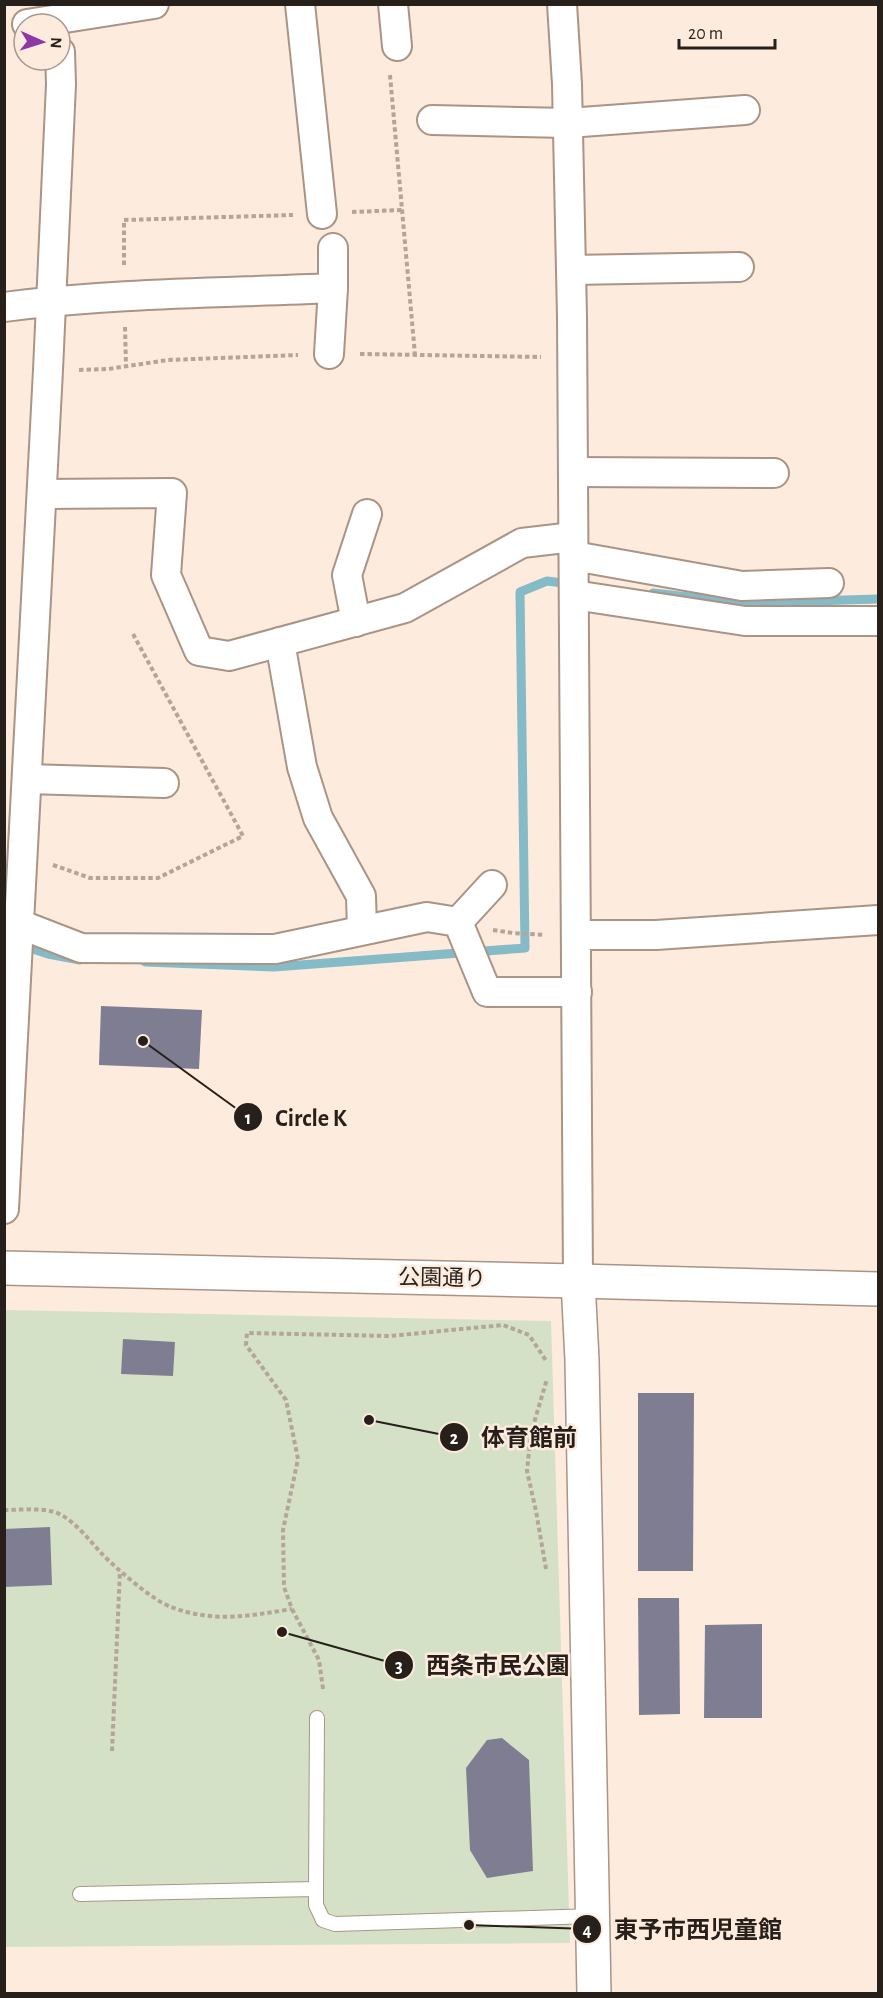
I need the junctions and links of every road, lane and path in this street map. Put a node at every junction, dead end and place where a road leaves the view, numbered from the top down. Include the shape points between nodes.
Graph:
1 (154, 4) edge
2 (300, 4) edge
3 (393, 4) edge
4 (562, 4) edge
5 (72, 14) edge
6 (397, 46) joint
7 (61, 72) edge
8 (745, 110) dead end
9 (432, 120) dead end
10 (568, 123) junction
11 (402, 210) junction
12 (322, 214) junction
13 (333, 248) dead end
14 (739, 267) dead end
15 (571, 270) junction
16 (333, 288) junction
17 (124, 296) junction
18 (52, 301) junction
19 (4, 307) edge
20 (329, 354) dead end
21 (415, 355) dead end
22 (126, 366) dead end
23 (573, 472) junction
24 (774, 473) dead end
25 (42, 494) junction
26 (367, 514) dead end
27 (573, 552) junction
28 (829, 584) dead end
29 (574, 594) junction
30 (879, 621) edge
31 (356, 622) junction
32 (280, 642) junction
33 (27, 779) junction
34 (164, 783) dead end
35 (492, 885) dead end
36 (879, 920) edge
37 (458, 922) junction
38 (19, 924) junction
39 (362, 930) junction
40 (513, 933) dead end
41 (535, 935) dead end
42 (576, 935) junction
43 (11, 967) edge
44 (577, 992) junction
45 (4, 1209) edge
46 (4, 1268) edge
47 (578, 1281) junction
48 (879, 1289) edge
49 (4, 1510) edge
50 (546, 1569) dead end
51 (120, 1570) junction
52 (292, 1609) junction
53 (323, 1689) dead end
54 (317, 1718) dead end
55 (112, 1751) dead end
56 (316, 1889) junction
57 (80, 1894) dead end
58 (592, 1916) junction
59 (594, 1994) edge

1 - 5 street
2 - 12 street
3 - 6 street
4 - 10 street
6 - 11 path via 389,65
7 - 18 street
8 - 10 street
9 - 10 street
10 - 15 street
11 - 12 path
11 - 21 path
12 - 17 path via 124,220
13 - 16 street
14 - 15 street
15 - 23 street
16 - 17 street
16 - 20 street
17 - 18 street
17 - 22 path
18 - 19 street
18 - 25 street
23 - 24 street
23 - 27 street
25 - 32 street via 172,493 166,575 199,651 229,656
25 - 33 street
26 - 31 street via 347,575
27 - 28 street via 742,586
27 - 29 street
27 - 31 street via 522,543 405,608
29 - 30 street via 745,621
29 - 42 street
31 - 32 street
32 - 39 street via 302,767 318,818 361,896
33 - 34 street
33 - 38 street
35 - 37 street
36 - 42 street via 656,935
37 - 39 street via 427,917
37 - 44 street via 487,992
38 - 39 street via 81,948 275,949
38 - 43 street
40 - 41 path
42 - 44 street
43 - 45 street
44 - 47 street
46 - 47 street, 公園通り
47 - 48 street, 公園通り
47 - 58 street
49 - 51 path via 52,1511 75,1524
50 - 52 path via 527,1472 531,1433 547,1381 547,1361 529,1335 503,1324 390,1336 247,1333 246,1345 286,1400 298,1459 283,1530 284,1587
51 - 52 path via 168,1606 206,1617
51 - 55 path
52 - 53 path via 318,1660
54 - 56 lane
56 - 57 lane
56 - 58 lane via 316,1905 322,1920 335,1924
58 - 59 street

